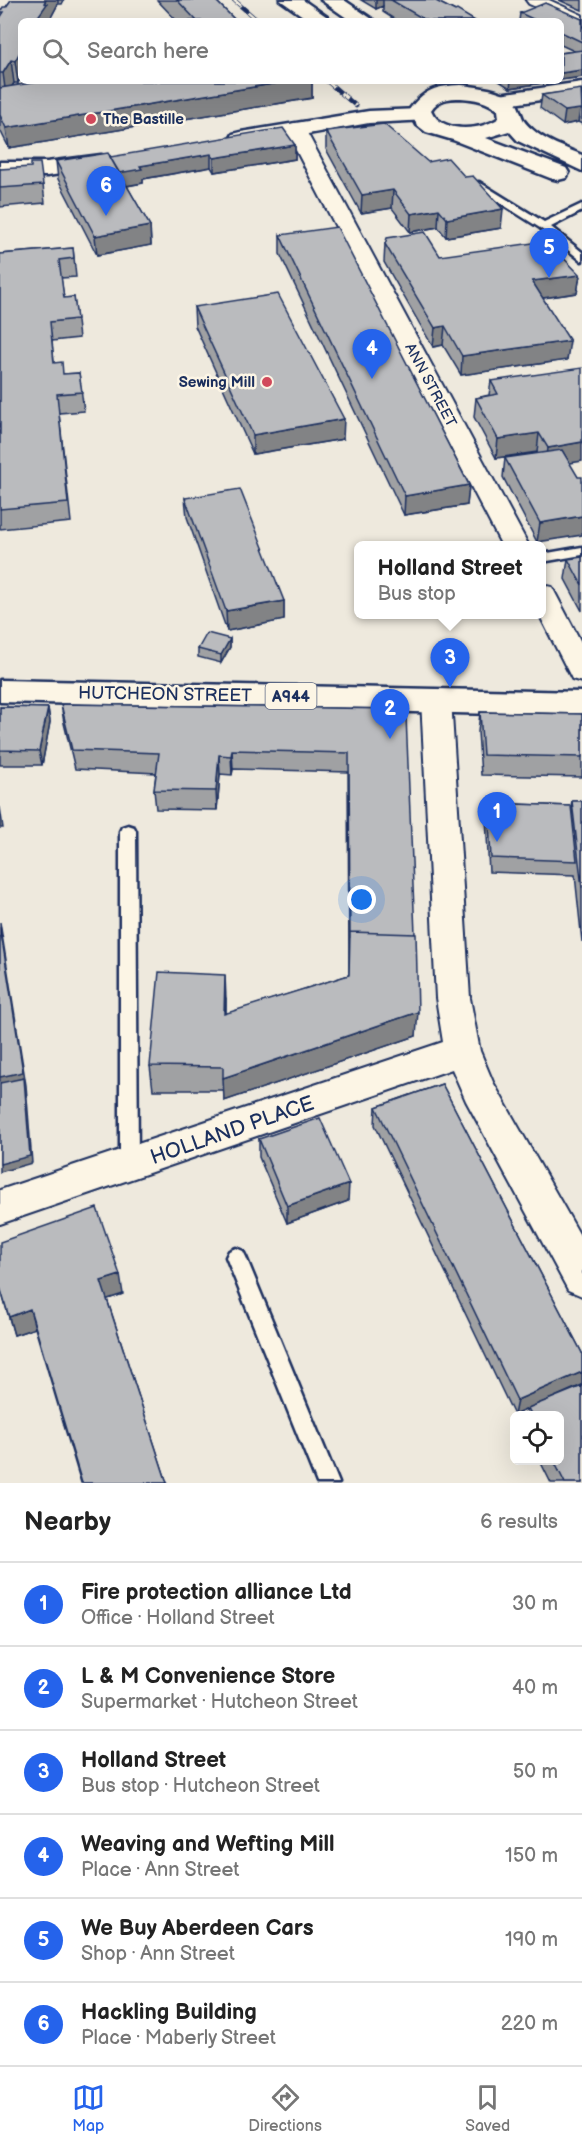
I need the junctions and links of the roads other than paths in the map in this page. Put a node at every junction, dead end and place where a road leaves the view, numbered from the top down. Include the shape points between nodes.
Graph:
1 (290, 0) edge
2 (331, 0) edge
3 (535, 0) edge
4 (318, 18) edge
5 (360, 18) edge
6 (582, 22) edge
7 (460, 84) edge
8 (582, 88) edge
9 (477, 93) junction
10 (499, 100) junction
11 (420, 101) junction
12 (510, 120) junction
13 (295, 129) junction
14 (453, 133) junction
15 (218, 143) edge
16 (119, 160) edge
17 (582, 164) edge
18 (0, 169) edge
19 (582, 183) edge
20 (479, 185) edge
21 (582, 207) edge
22 (544, 226) junction
23 (582, 258) edge
24 (513, 541) edge
25 (582, 551) edge
26 (546, 557) edge
27 (546, 602) edge
28 (582, 672) edge
29 (0, 691) edge
30 (436, 699) junction
31 (582, 704) edge
32 (128, 831) dead end
33 (462, 1051) junction
34 (129, 1165) junction
35 (0, 1207) edge
36 (236, 1257) dead end
37 (582, 1277) edge
38 (328, 1483) edge

1 - 4 main road
2 - 5 main road
3 - 6 street
7 - 9 main road
8 - 10 main road
9 - 10 main road
9 - 11 main road via 442,94
10 - 12 main road via 508,107
11 - 13 main road via 369,117
11 - 14 main road via 431,126
12 - 14 main road via 492,131
12 - 17 main road via 533,140
13 - 15 main road
13 - 24 street, ANN STREET
14 - 19 main road
16 - 18 main road via 47,169
20 - 22 lane
21 - 22 lane
22 - 23 lane
25 - 26 lane
27 - 28 street
29 - 30 main road, HUTCHEON STREET / A944
30 - 31 main road, HUTCHEON STREET / A944
30 - 33 street via 453,998
32 - 34 lane
33 - 34 street, HOLLAND PLACE
33 - 37 street via 479,1090
34 - 35 street, HOLLAND PLACE
36 - 38 lane

